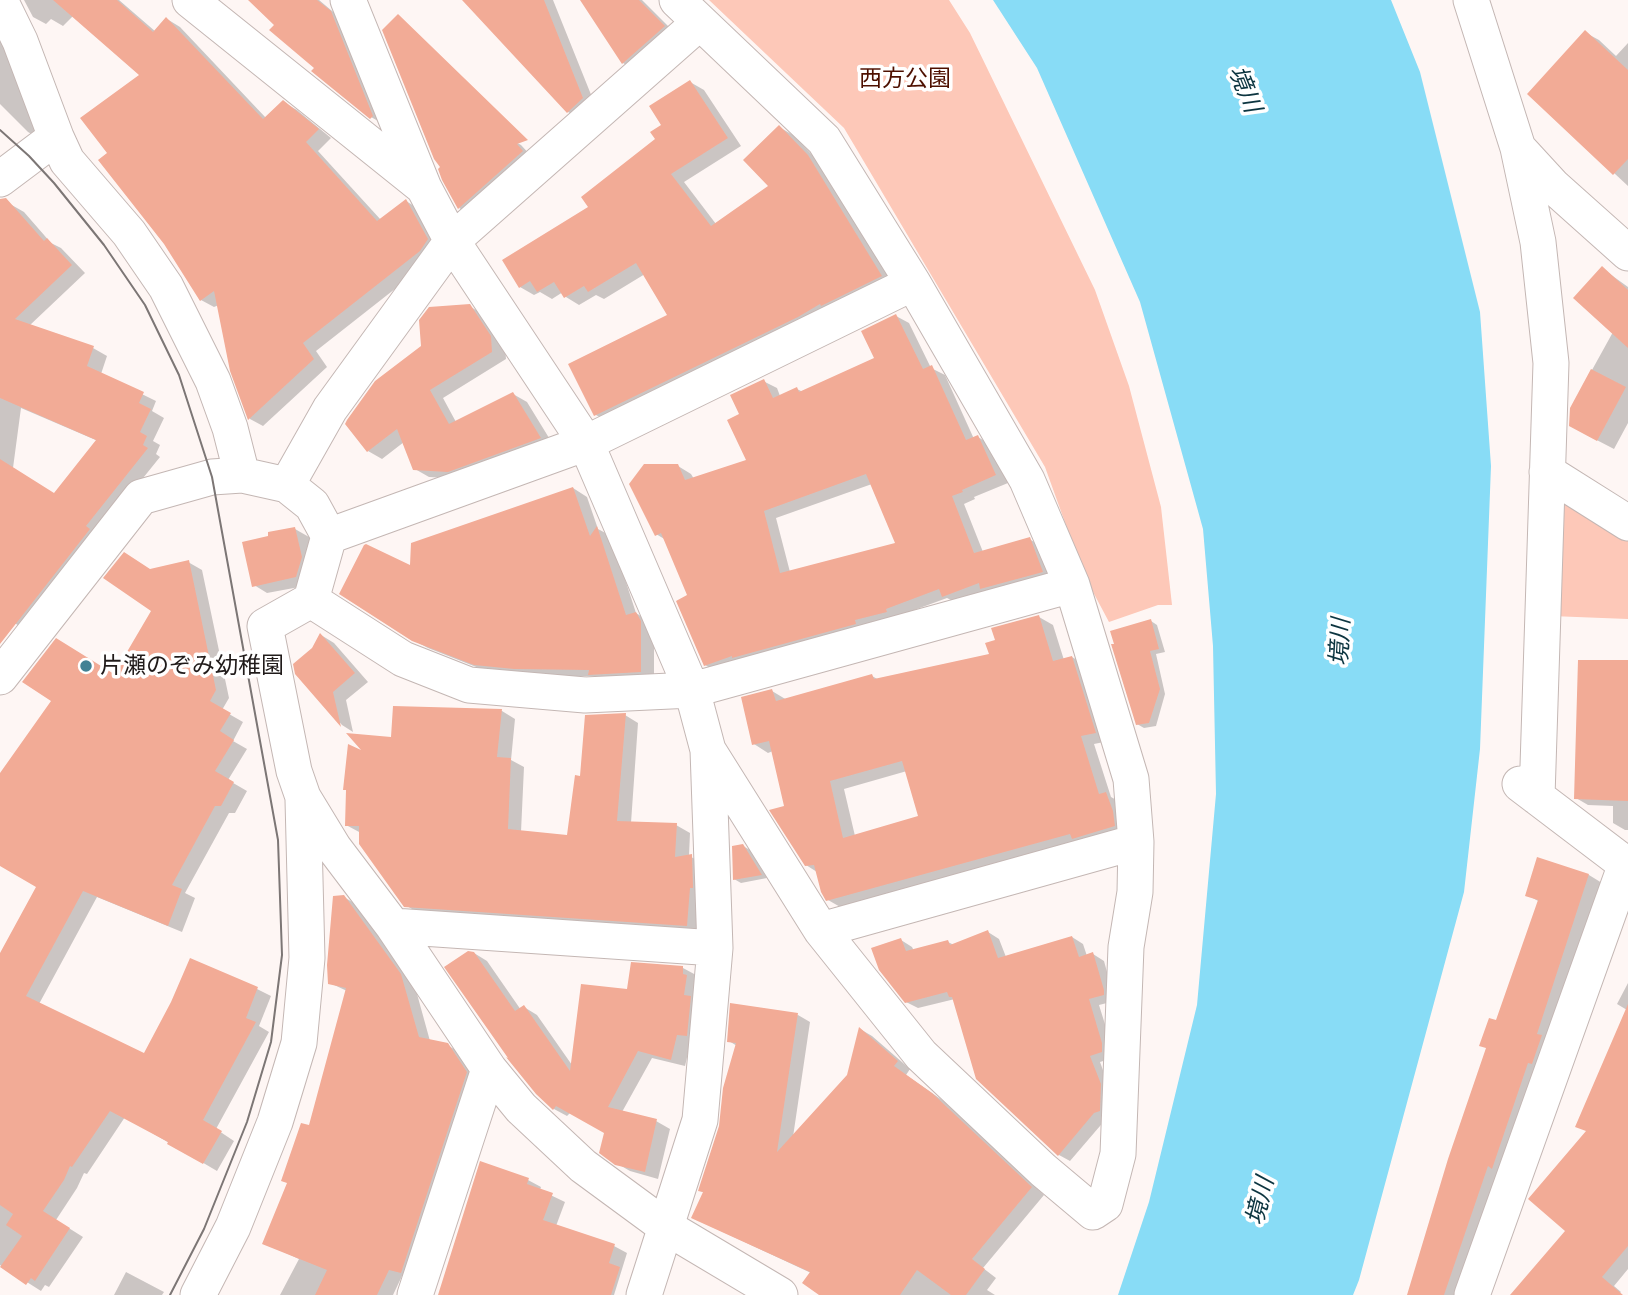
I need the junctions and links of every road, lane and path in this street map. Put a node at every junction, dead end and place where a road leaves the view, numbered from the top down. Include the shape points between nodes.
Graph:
1 (1, 0) edge
2 (190, 0) edge
3 (1471, 0) edge
4 (359, 5) edge
5 (688, 11) edge
6 (55, 137) junction
7 (1518, 148) junction
8 (0, 179) edge
9 (424, 188) junction
10 (452, 241) junction
11 (1628, 253) edge
12 (913, 284) junction
13 (586, 443) junction
14 (1547, 472) junction
15 (242, 475) junction
16 (287, 485) junction
17 (1628, 523) edge
18 (329, 536) junction
19 (1072, 586) junction
20 (311, 600) junction
21 (0, 677) edge
22 (692, 690) junction
23 (708, 750) junction
24 (303, 797) junction
25 (1136, 842) junction
26 (1627, 865) edge
27 (393, 926) junction
28 (821, 930) junction
29 (715, 948) junction
30 (489, 1069) junction
31 (666, 1227) junction
32 (198, 1295) edge
33 (415, 1295) edge
34 (644, 1295) edge
35 (780, 1295) edge
36 (1472, 1295) edge

1 - 6 street
2 - 9 street
3 - 7 street
4 - 9 street
5 - 10 street
5 - 12 street via 824,140
6 - 8 street
6 - 15 street via 67,161 129,233 166,288 213,380
7 - 11 street
7 - 14 street via 1538,242 1550,363
9 - 10 street
10 - 13 street
10 - 16 street via 330,409
12 - 13 street
12 - 19 street via 1027,481
13 - 18 street
13 - 22 street
14 - 17 street
14 - 26 street via 1528,791
15 - 16 street
15 - 21 street via 212,477 141,497
16 - 18 street via 312,505
18 - 20 street
19 - 22 street
19 - 25 street via 1131,779
20 - 22 street via 403,659 469,684 585,695
20 - 24 street via 265,626
22 - 23 street
23 - 28 street
23 - 29 street
24 - 27 street via 334,848
24 - 32 street via 307,958 299,1043 275,1122 233,1227
25 - 28 street
25 - 28 street via 1135,892 1126,947 1118,1154 1105,1204 1093,1212 920,1055
26 - 36 street
27 - 29 street
27 - 30 street
29 - 31 street via 700,1120
30 - 31 street via 520,1108 583,1166
30 - 33 street
31 - 34 street
31 - 35 street

